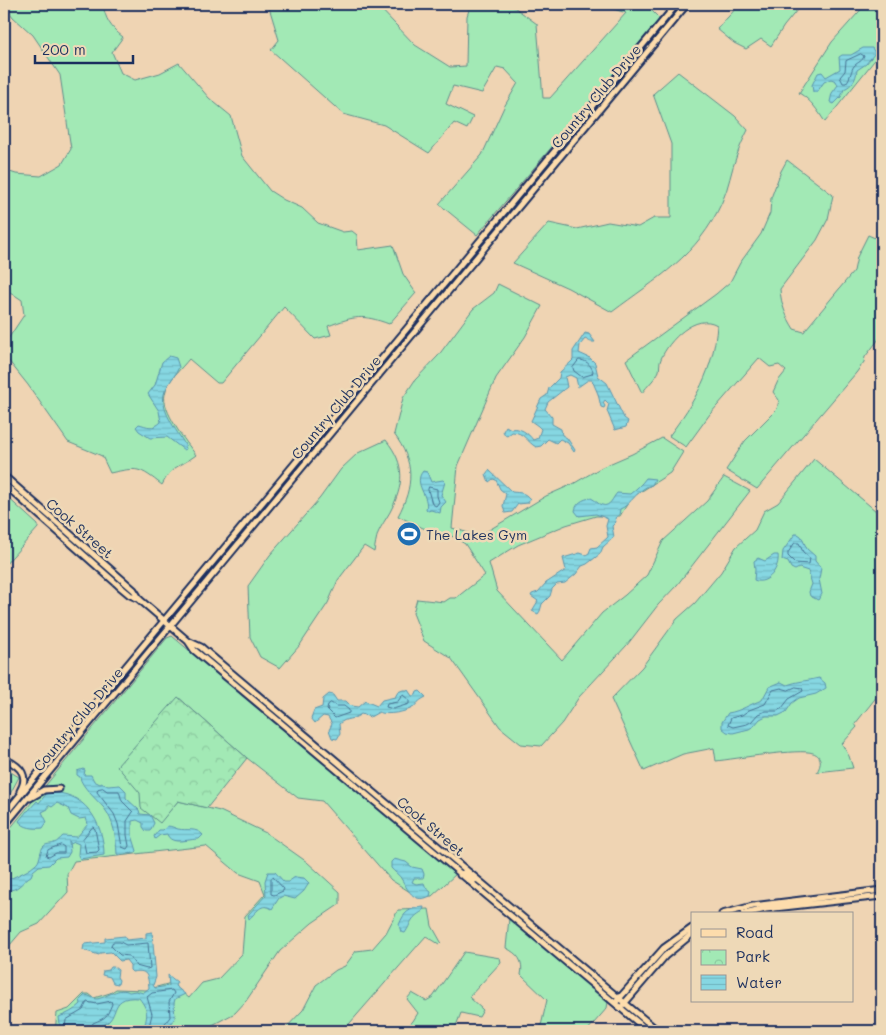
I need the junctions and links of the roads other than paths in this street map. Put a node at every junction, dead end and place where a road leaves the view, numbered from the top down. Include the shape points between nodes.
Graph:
1 (678, 4) edge
2 (687, 4) edge
3 (4, 476) edge
4 (4, 484) edge
5 (224, 550) junction
6 (85, 556) junction
7 (102, 561) junction
8 (207, 581) junction
9 (139, 599) junction
10 (164, 621) junction
11 (170, 626) junction
12 (188, 641) junction
13 (7, 760) dead end
14 (59, 789) dead end
15 (6, 813) edge
16 (11, 818) junction
17 (4, 826) edge
18 (460, 875) junction
19 (486, 887) junction
20 (882, 890) edge
21 (882, 896) edge
22 (730, 912) edge
23 (753, 912) edge
24 (523, 926) junction
25 (691, 929) edge
26 (691, 935) edge
27 (563, 951) junction
28 (617, 1000) junction
29 (623, 1005) junction
30 (648, 1031) edge
31 (658, 1031) edge

1 - 5 main road, Country Club Drive
2 - 8 main road, Country Club Drive
3 - 7 main road, Cook Street
4 - 6 main road, Cook Street
5 - 8 main road
5 - 10 main road, Country Club Drive
6 - 7 main road
6 - 9 main road, Cook Street
7 - 9 main road, Cook Street via 134,590
8 - 11 main road, Country Club Drive
9 - 10 main road, Cook Street
10 - 11 main road, Cook Street
10 - 15 main road, Country Club Drive
11 - 12 main road, Cook Street
11 - 16 main road, Country Club Drive
12 - 18 main road, Cook Street via 194,650
12 - 19 main road, Cook Street via 201,647
13 - 15 main road via 20,768 24,777 22,788
14 - 16 main road via 35,794
16 - 17 main road, Country Club Drive
18 - 19 main road via 466,874
18 - 24 main road, Cook Street
19 - 27 main road, Cook Street
20 - 22 main road via 753,906
21 - 23 main road
24 - 27 main road via 556,950
24 - 28 main road, Cook Street
25 - 28 main road via 664,948
26 - 29 main road via 665,956
27 - 28 main road, Cook Street
28 - 29 main road, Cook Street
29 - 30 main road, Cook Street
29 - 31 main road, Cook Street

